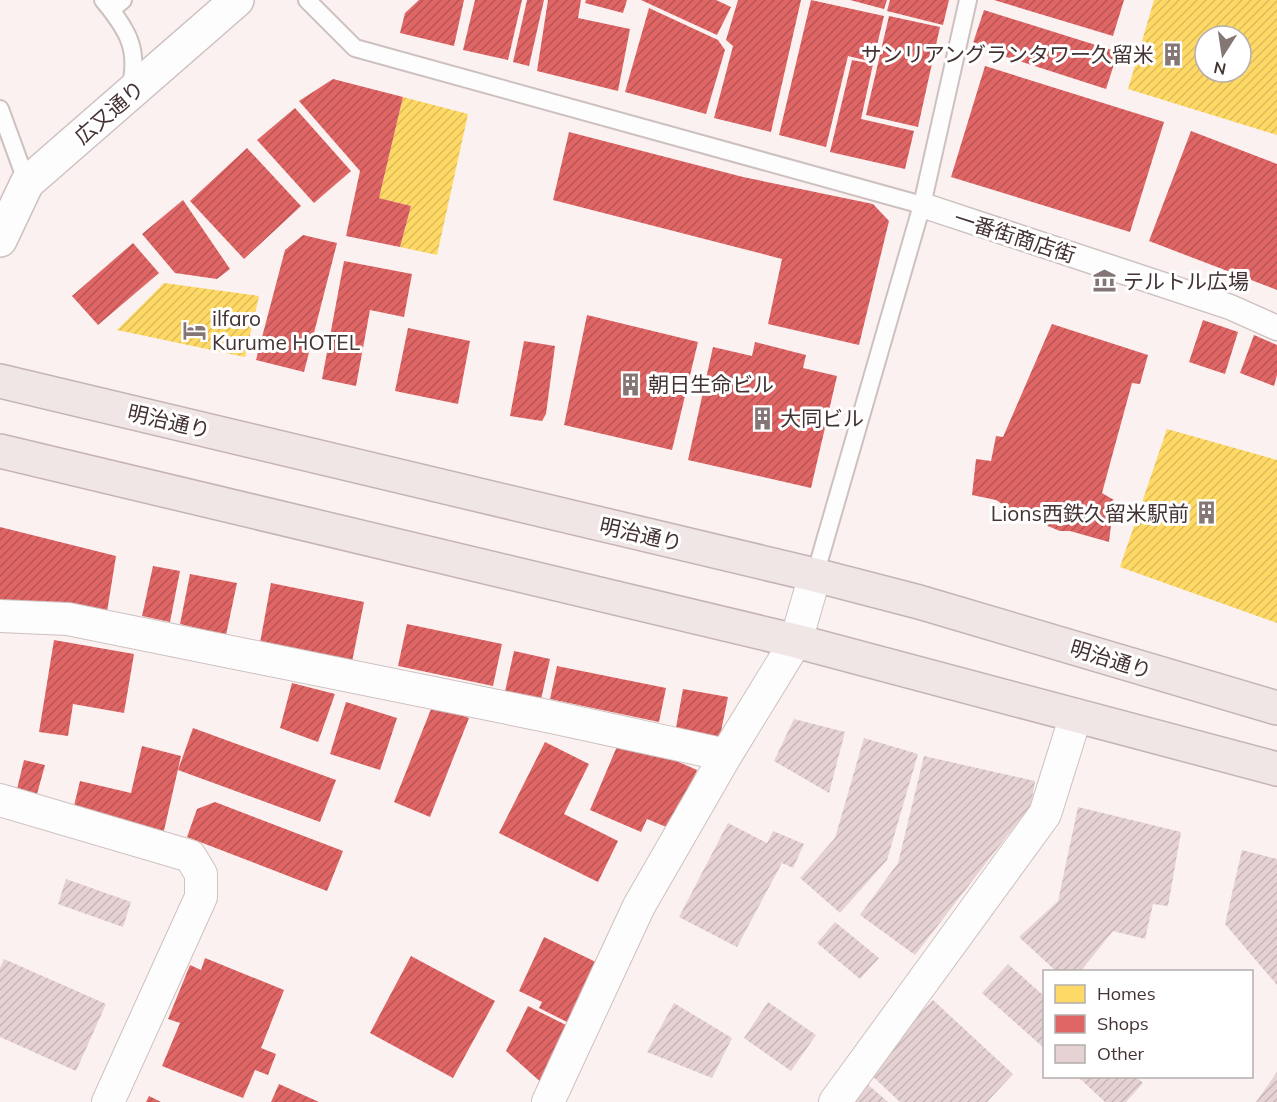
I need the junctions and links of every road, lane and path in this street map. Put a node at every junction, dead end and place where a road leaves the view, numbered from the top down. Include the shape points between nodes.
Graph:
1 (237, 0) edge
2 (307, 0) edge
3 (968, 0) edge
4 (112, 3) edge
5 (128, 96) junction
6 (0, 109) edge
7 (27, 183) junction
8 (922, 205) junction
9 (0, 240) edge
10 (1277, 328) edge
11 (0, 381) edge
12 (0, 451) edge
13 (815, 575) junction
14 (0, 616) edge
15 (796, 641) junction
16 (1277, 708) edge
17 (1076, 715) junction
18 (726, 755) junction
19 (1277, 769) edge
20 (0, 800) edge
21 (108, 1102) edge
22 (548, 1102) edge
23 (835, 1102) edge

1 - 5 street, 広又通り
2 - 8 lane via 355,48
3 - 8 lane
4 - 5 lane via 132,49 135,68
5 - 7 street, 広又通り
6 - 7 lane
7 - 9 street, 広又通り
8 - 10 street, 一番街商店街 via 1230,307
8 - 13 lane
11 - 13 highway, 明治通り
12 - 15 highway
13 - 15 street
13 - 16 highway, 明治通り
14 - 18 street via 68,619
15 - 17 highway
15 - 18 street
17 - 19 highway
17 - 23 street via 1045,814
18 - 22 street via 639,906
20 - 21 street via 190,856 201,874 201,897

